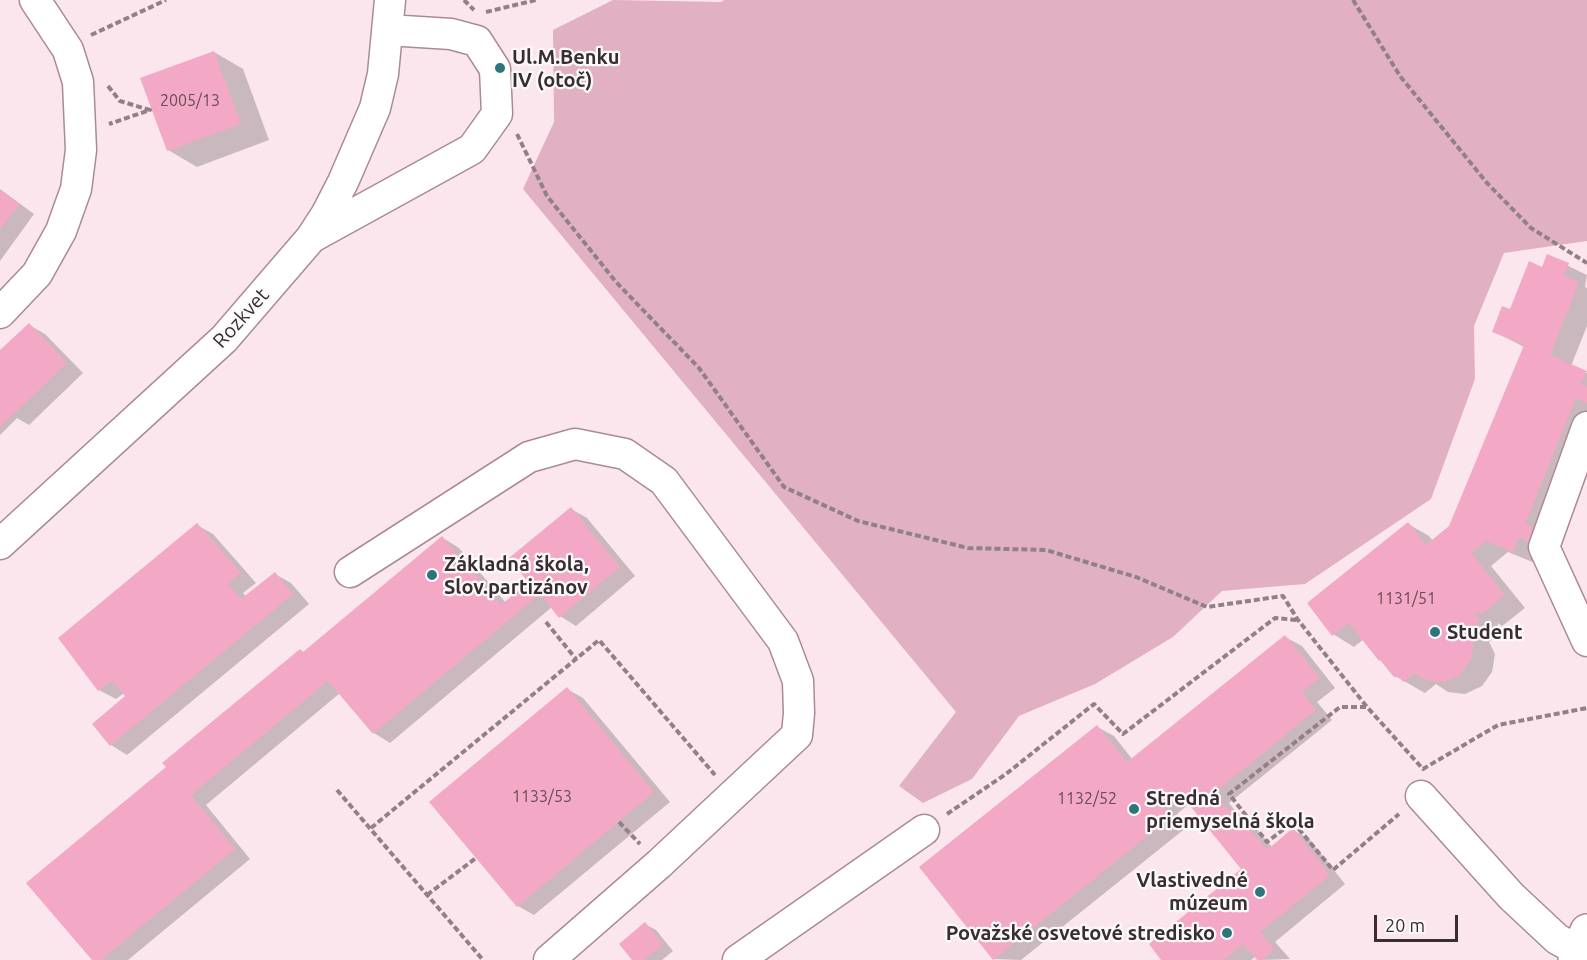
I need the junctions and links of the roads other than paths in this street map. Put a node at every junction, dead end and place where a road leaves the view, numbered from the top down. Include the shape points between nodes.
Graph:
1 (35, 0) edge
2 (389, 16) edge
3 (311, 238) junction
4 (0, 313) edge
5 (1587, 427) edge
6 (0, 544) edge
7 (350, 572) dead end
8 (1587, 641) edge
9 (1420, 796) road end
10 (924, 830) road end
11 (1580, 947) edge
12 (549, 960) edge
13 (738, 960) edge

1 - 4 street via 68,50 78,82 81,150 76,189 61,231 37,274
2 - 3 street, Rozkvet via 375,108 344,182
2 - 3 street via 477,41 495,69 497,114 472,149
3 - 6 street, Rozkvet via 224,339
5 - 8 street via 1544,547
7 - 12 street via 529,457 574,444 625,454 664,480 783,641 798,681 797,735
9 - 11 street via 1511,896 1557,939
10 - 13 street

